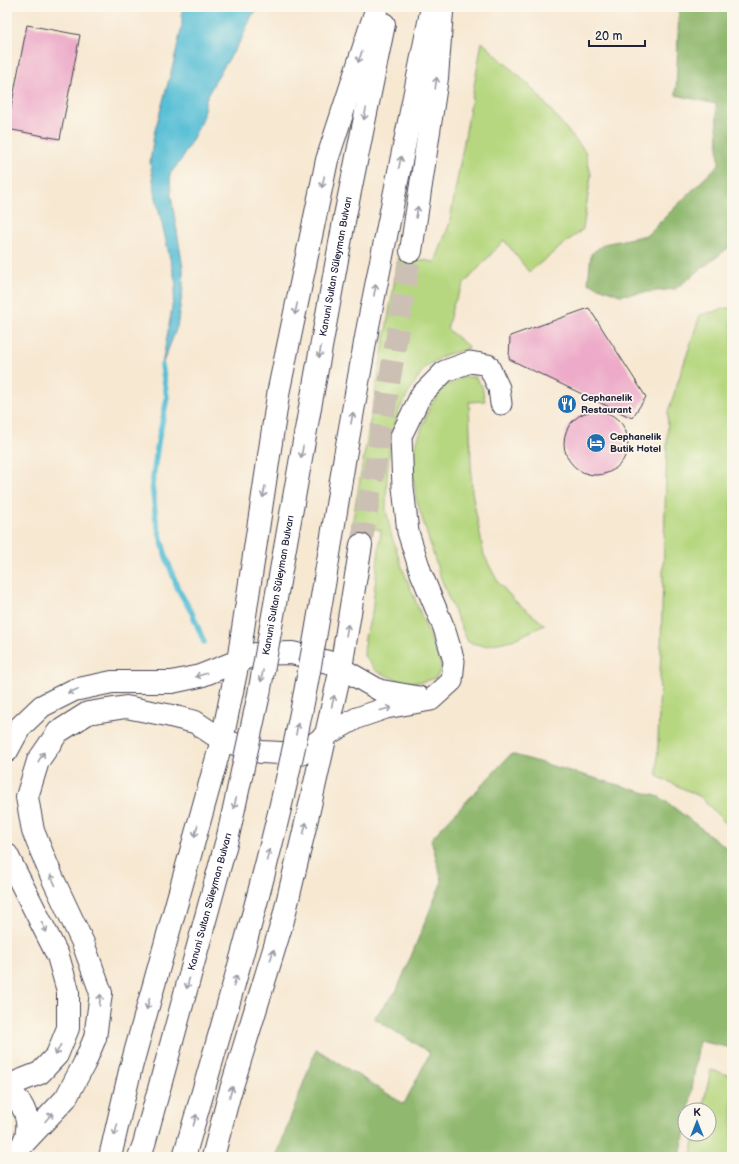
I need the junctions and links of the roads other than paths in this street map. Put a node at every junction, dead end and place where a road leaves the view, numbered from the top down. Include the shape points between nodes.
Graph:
1 (377, 7) edge
2 (387, 7) edge
3 (432, 7) edge
4 (443, 7) edge
5 (411, 250) tunnel mouth
6 (500, 404) dead end
7 (360, 545) tunnel mouth
8 (238, 662) junction
9 (341, 668) junction
10 (431, 700) junction
11 (326, 736) junction
12 (222, 740) junction
13 (7, 752) edge
14 (7, 855) edge
15 (7, 1086) edge
16 (7, 1090) edge
17 (15, 1154) edge
18 (110, 1157) edge
19 (139, 1157) edge
20 (184, 1157) edge
21 (213, 1157) edge

1 -> 8 main road via 327,160 280,389
2 -> 19 main road, Kanuni Sultan Süleyman Bulvarı, bridge via 345,216 259,694 228,836
20 -> 3 main road, bridge via 253,918 286,783 317,629 368,326
5 -> 4 main road via 437,78
6 - 10 street via 499,388 488,365 470,362 445,371 421,395 401,436 408,532 454,661 452,681
9 -> 7 main road
8 - 9 main road via 256,654 292,653
8 - 12 main road
8 -> 13 main road via 200,676 172,682 112,682 74,690 42,706 20,727
9 - 10 street via 379,690
11 -> 9 main road
11 -> 10 street via 357,718 386,708
11 - 12 main road via 301,754 260,752
21 -> 11 main road via 283,920
17 -> 12 main road via 66,1098 95,1038 101,993 83,942 33,831 27,797 38,761 58,732 88,713 126,707 195,722
12 -> 18 main road via 130,1071
14 -> 15 main road via 58,956 68,991 68,1028 57,1055 40,1073
16 - 17 main road via 23,1106 27,1119 27,1133

